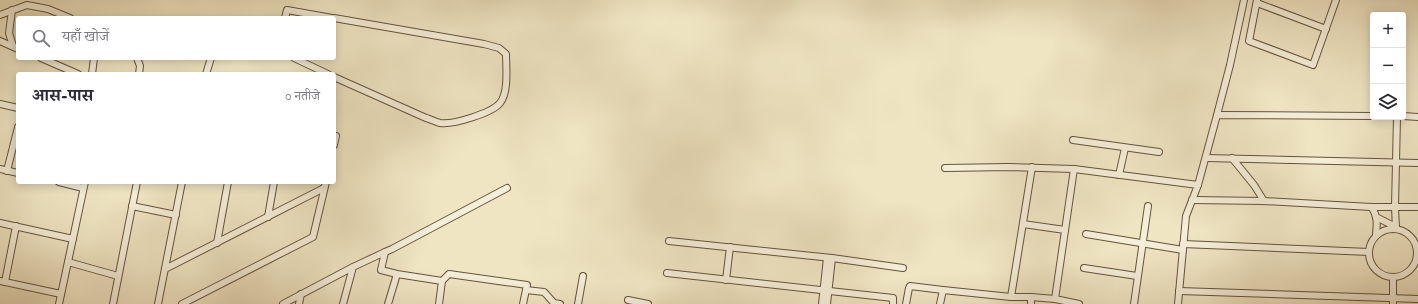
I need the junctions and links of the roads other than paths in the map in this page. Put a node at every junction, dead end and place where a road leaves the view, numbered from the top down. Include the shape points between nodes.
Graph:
1 (1244, 0) edge
2 (1336, 0) edge
3 (1257, 1) edge
4 (12, 10) junction
5 (0, 15) edge
6 (65, 16) edge
7 (286, 16) edge
8 (319, 16) edge
9 (336, 19) edge
10 (1326, 28) junction
11 (0, 41) edge
12 (15, 47) edge
13 (45, 60) edge
14 (94, 60) edge
15 (137, 60) edge
16 (210, 60) edge
17 (306, 61) edge
18 (73, 72) edge
19 (92, 72) edge
20 (139, 72) edge
21 (207, 72) edge
22 (325, 72) edge
23 (336, 78) edge
24 (0, 104) edge
25 (16, 108) edge
26 (1217, 115) junction
27 (1370, 116) edge
28 (1406, 116) edge
29 (1418, 117) edge
30 (1397, 120) edge
31 (16, 136) edge
32 (1073, 140) dead end
33 (1124, 148) junction
34 (1159, 152) dead end
35 (1206, 158) junction
36 (1232, 158) junction
37 (1396, 162) junction
38 (1418, 163) edge
39 (1032, 167) junction
40 (945, 168) dead end
41 (0, 169) edge
42 (1074, 169) junction
43 (8, 171) junction
44 (16, 173) edge
45 (1119, 175) junction
46 (137, 184) edge
47 (182, 184) edge
48 (228, 184) edge
49 (274, 184) edge
50 (84, 185) edge
51 (325, 185) edge
52 (1198, 185) junction
53 (507, 188) dead end
54 (1192, 200) junction
55 (1264, 201) junction
56 (132, 206) junction
57 (1148, 206) dead end
58 (1371, 207) junction
59 (1395, 207) junction
60 (1418, 207) edge
61 (176, 216) junction
62 (268, 217) junction
63 (1376, 217) junction
64 (0, 223) edge
65 (1023, 224) junction
66 (16, 226) junction
67 (1396, 228) junction
68 (1065, 230) junction
69 (1086, 234) dead end
70 (1376, 235) junction
71 (73, 239) junction
72 (669, 241) dead end
73 (217, 243) junction
74 (1142, 244) junction
75 (730, 247) junction
76 (1183, 247) junction
77 (385, 252) junction
78 (1369, 252) junction
79 (829, 258) junction
80 (1417, 259) edge
81 (68, 262) junction
82 (354, 267) junction
83 (903, 268) dead end
84 (1084, 268) dead end
85 (165, 269) junction
86 (667, 273) dead end
87 (397, 274) junction
88 (118, 276) junction
89 (583, 276) dead end
90 (1137, 276) junction
91 (1393, 278) junction
92 (442, 280) junction
93 (726, 280) junction
94 (2, 281) edge
95 (526, 290) junction
96 (826, 290) junction
97 (943, 290) junction
98 (1179, 291) junction
99 (61, 294) junction
100 (301, 294) junction
101 (1011, 297) junction
102 (1031, 297) junction
103 (628, 299) edge
104 (1055, 299) junction
105 (1418, 299) edge
106 (1393, 301) edge
107 (59, 304) edge
108 (113, 304) edge
109 (158, 304) edge
110 (182, 304) edge
111 (283, 304) edge
112 (299, 304) edge
113 (343, 304) edge
114 (388, 304) edge
115 (438, 304) edge
116 (523, 304) edge
117 (560, 304) edge
118 (578, 304) edge
119 (648, 304) edge
120 (822, 304) edge
121 (827, 304) edge
122 (893, 304) edge
123 (906, 304) edge
124 (940, 304) edge
125 (1031, 304) edge
126 (1079, 304) edge
127 (1134, 304) edge
128 (1178, 304) edge

1 - 26 street
2 - 10 street
3 - 10 street
3 - 10 street via 1249,41 1256,44 1314,65
4 - 5 street
4 - 6 street via 27,5
4 - 12 street via 9,33
7 - 8 street via 287,10
9 - 23 street via 499,48 506,54 506,74 505,90 500,103 479,116 440,123
11 - 12 street
13 - 18 street
14 - 19 street
15 - 20 street
16 - 21 street
17 - 22 street
24 - 25 street
26 - 27 street
26 - 35 street
28 - 29 street
30 - 37 street
31 - 43 street
32 - 33 street
33 - 34 street
33 - 45 street
35 - 36 street
35 - 52 street
36 - 37 street
36 - 55 street
37 - 38 street
37 - 59 street
39 - 40 street
39 - 42 street
39 - 65 street
41 - 43 street
42 - 45 street
42 - 68 street
43 - 44 street
45 - 52 street
46 - 56 street
47 - 61 street
48 - 73 street
49 - 62 street
50 - 71 street
51 - 62 street
51 - 110 street via 313,237
52 - 54 street
53 - 77 street
54 - 55 street
54 - 76 street via 1186,216
55 - 58 street
56 - 61 street
56 - 88 street
57 - 74 street
58 - 59 street
58 - 63 street
59 - 60 street
59 - 67 street
61 - 85 street
62 - 73 street
63 - 67 street
63 - 70 street
64 - 66 street
65 - 68 street
65 - 101 street
66 - 71 street
66 - 94 street
67 - 70 street
67 - 80 street via 1412,238 1417,249
68 - 104 street
69 - 74 street
70 - 78 street
71 - 81 street
72 - 75 street
73 - 85 street
74 - 76 street
74 - 90 street
75 - 79 street
75 - 93 street
76 - 78 street
76 - 98 street
77 - 82 street
77 - 87 street via 381,270
78 - 91 street via 1374,268 1382,275
79 - 83 street
79 - 96 street
80 - 91 street via 1407,273
81 - 88 street
81 - 99 street
82 - 100 street
82 - 113 street
84 - 90 street
85 - 109 street
86 - 93 street
87 - 92 street
87 - 114 street
88 - 108 street
89 - 118 street
90 - 127 street
91 - 106 street
92 - 95 street via 449,274 527,285
92 - 115 street
93 - 96 street
94 - 99 street
95 - 116 street
95 - 117 street via 544,292 554,303
96 - 120 street
96 - 121 street
96 - 122 street via 893,298
97 - 101 street
97 - 123 street via 910,286
97 - 124 street
98 - 106 street
98 - 128 street
99 - 107 street
100 - 111 street
100 - 112 street
101 - 102 street
102 - 104 street
102 - 125 street
103 - 119 street
104 - 126 street
105 - 106 street

